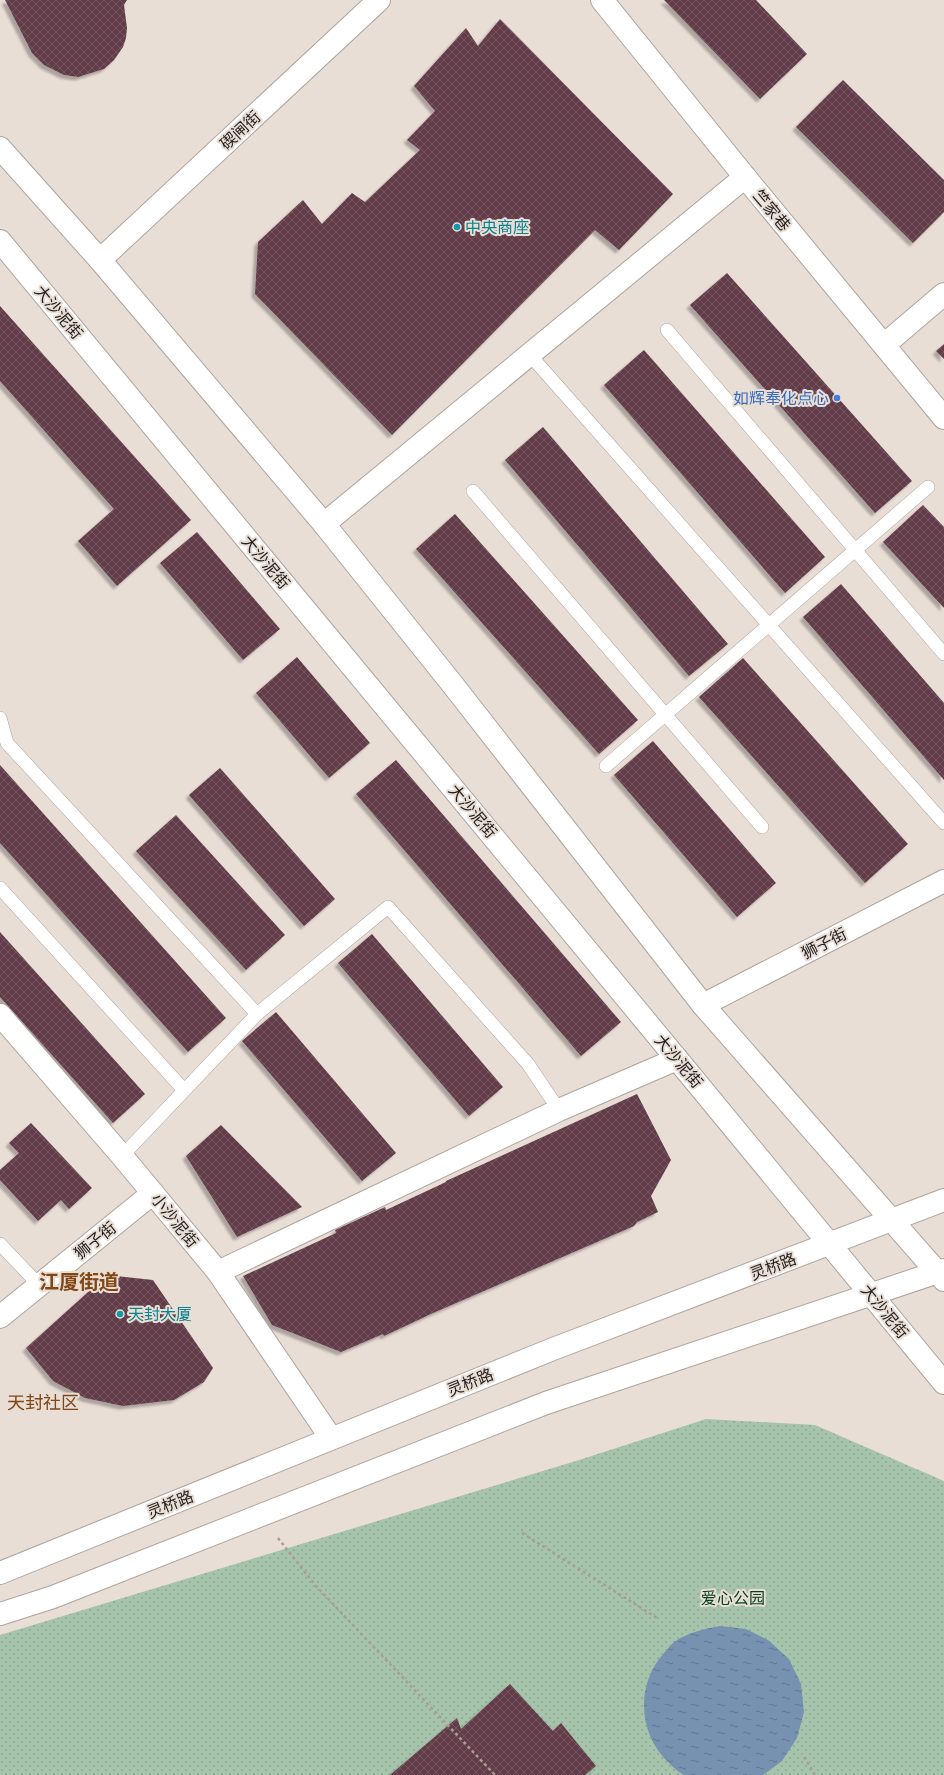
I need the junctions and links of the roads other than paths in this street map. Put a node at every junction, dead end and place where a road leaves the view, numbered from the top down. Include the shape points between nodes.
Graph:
1 (379, 0) edge
2 (602, 0) edge
3 (0, 148) edge
4 (745, 177) junction
5 (0, 241) edge
6 (100, 260) junction
7 (944, 294) edge
8 (667, 330) dead end
9 (884, 345) junction
10 (530, 355) junction
11 (944, 418) edge
12 (928, 487) dead end
13 (473, 491) dead end
14 (324, 524) junction
15 (855, 550) junction
16 (769, 625) junction
17 (944, 654) edge
18 (665, 715) junction
19 (0, 718) edge
20 (606, 766) dead end
21 (944, 822) edge
22 (762, 827) dead end
23 (944, 881) edge
24 (0, 888) edge
25 (703, 1004) junction
26 (257, 1014) junction
27 (0, 1015) edge
28 (677, 1058) junction
29 (184, 1090) junction
30 (559, 1110) junction
31 (122, 1156) junction
32 (153, 1193) junction
33 (944, 1200) edge
34 (892, 1220) junction
35 (0, 1244) edge
36 (830, 1244) junction
37 (218, 1272) junction
38 (942, 1274) edge
39 (39, 1285) junction
40 (872, 1295) junction
41 (0, 1317) edge
42 (944, 1383) edge
43 (331, 1438) junction
44 (0, 1573) edge
45 (0, 1614) edge

1 - 6 main road, 碶闸街
2 - 4 main road, 竺家巷
3 - 6 main road
4 - 9 main road, 竺家巷
4 - 10 main road
5 - 28 main road, 大沙泥街
6 - 14 main road
7 - 9 main road
8 - 15 lane
9 - 11 main road, 竺家巷
10 - 14 main road
10 - 16 lane
12 - 15 lane
13 - 18 lane
14 - 25 main road
15 - 16 lane
15 - 17 lane
16 - 18 lane
16 - 21 lane
18 - 20 lane
18 - 22 lane
19 - 26 lane via 7,743
23 - 25 main road, 狮子街
24 - 29 lane
25 - 34 main road
26 - 29 lane
26 - 30 lane via 388,906 528,1064
27 - 31 main road, 小沙泥街
28 - 30 main road
28 - 36 main road, 大沙泥街
29 - 31 lane
30 - 37 main road
31 - 32 main road, 小沙泥街
32 - 37 main road, 小沙泥街
32 - 39 main road, 狮子街
33 - 34 main road, 灵桥路
34 - 36 main road, 灵桥路
34 - 38 main road
35 - 39 lane
36 - 40 main road, 大沙泥街
36 - 43 main road, 灵桥路 via 553,1349
37 - 43 main road, 小沙泥街
38 - 40 main road
39 - 41 main road, 狮子街
40 - 42 main road, 大沙泥街
40 - 45 main road via 546,1403 53,1597
43 - 44 main road, 灵桥路

